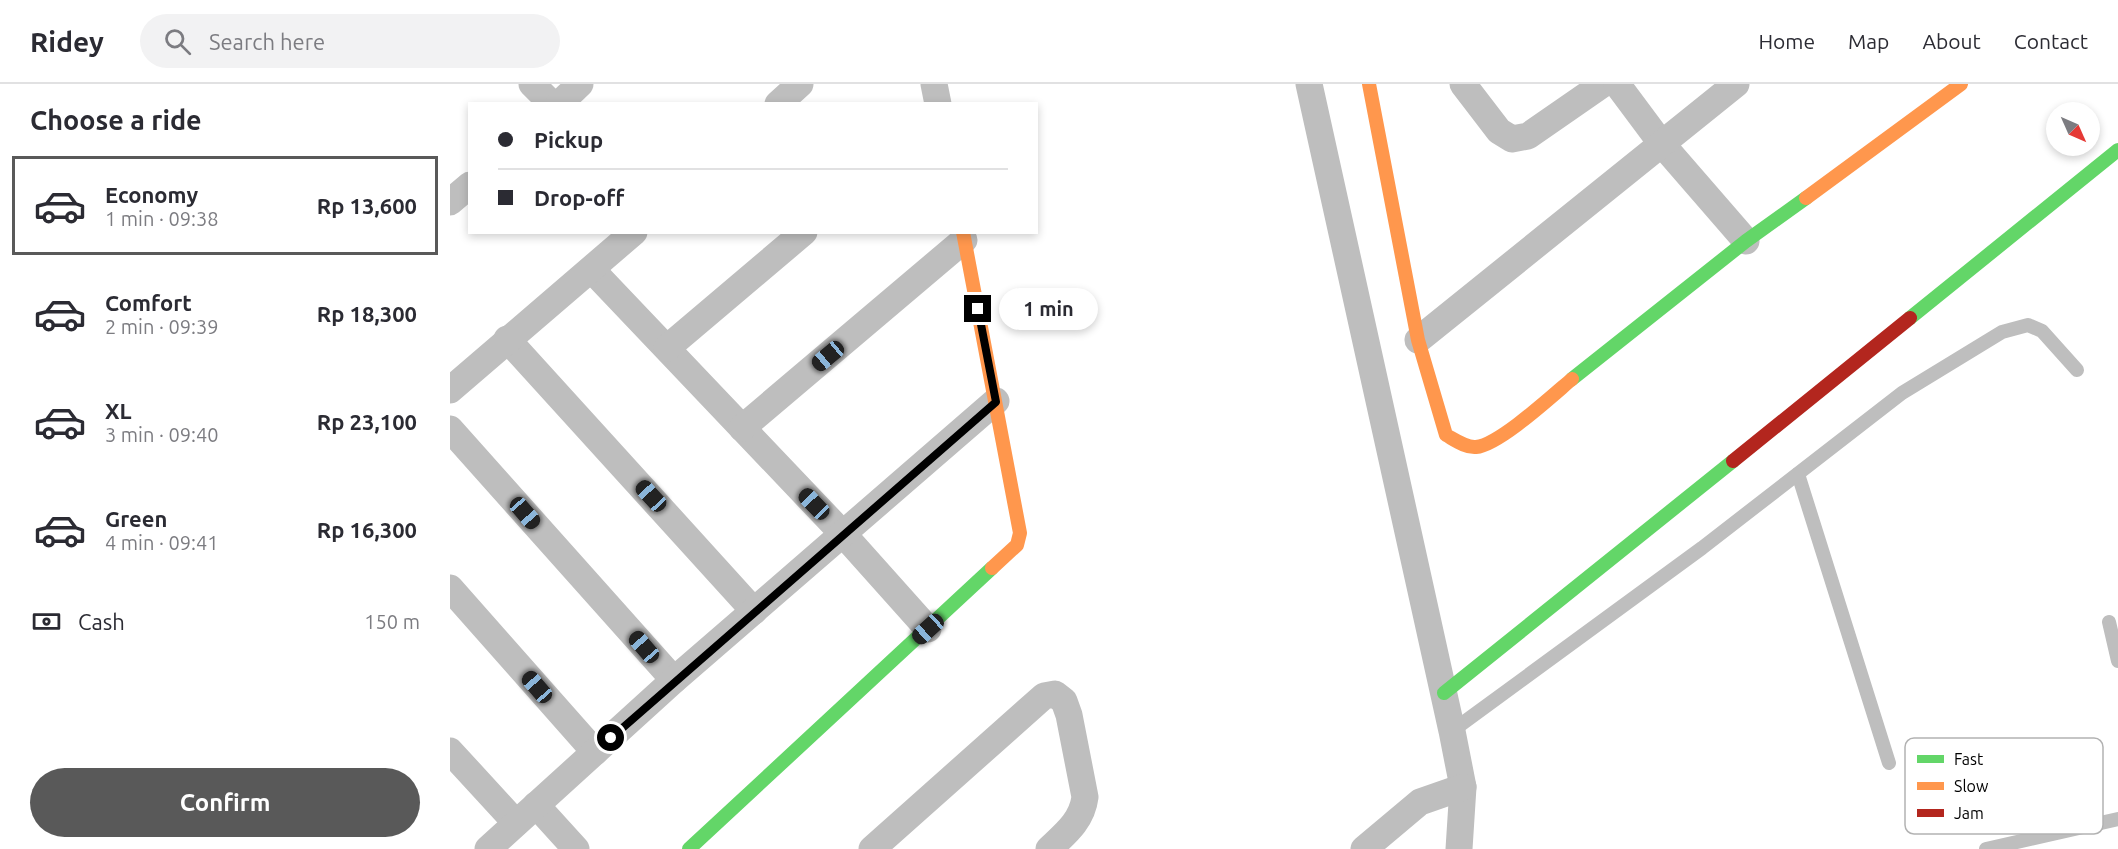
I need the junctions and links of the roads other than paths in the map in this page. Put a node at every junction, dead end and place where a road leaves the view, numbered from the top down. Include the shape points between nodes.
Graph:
1 (532, 84) edge
2 (580, 84) edge
3 (800, 84) edge
4 (934, 84) edge
5 (1308, 84) edge
6 (1370, 84) edge
7 (1463, 84) edge
8 (1603, 84) edge
9 (1617, 84) edge
10 (1736, 84) edge
11 (1961, 84) edge
12 (550, 102) edge
13 (560, 102) edge
14 (780, 102) edge
15 (938, 102) edge
16 (1661, 143) junction
17 (2118, 150) edge
18 (468, 186) edge
19 (450, 202) edge
20 (632, 234) edge
21 (802, 234) edge
22 (964, 236) edge
23 (1746, 241) junction
24 (592, 270) junction
25 (507, 339) junction
26 (1418, 340) junction
27 (667, 348) junction
28 (2077, 370) dead end
29 (450, 390) edge
30 (996, 402) junction
31 (742, 428) junction
32 (450, 429) edge
33 (1798, 474) junction
34 (844, 535) junction
35 (450, 588) edge
36 (754, 611) junction
37 (2109, 622) dead end
38 (928, 629) junction
39 (2118, 661) edge
40 (674, 680) junction
41 (1444, 693) junction
42 (1452, 731) junction
43 (450, 751) edge
44 (595, 752) junction
45 (1889, 763) dead end
46 (1463, 787) junction
47 (536, 805) junction
48 (2118, 819) edge
49 (2103, 822) edge
50 (516, 823) junction
51 (2052, 834) edge
52 (488, 849) edge
53 (576, 849) edge
54 (689, 849) edge
55 (872, 849) edge
56 (1049, 849) edge
57 (1364, 849) edge
58 (1459, 849) edge
59 (1986, 849) edge

1 - 12 street
2 - 13 street
3 - 14 street
4 - 15 street
5 - 41 street
6 - 26 street
7 - 8 street via 1499,131 1512,139 1528,136
9 - 16 street
10 - 16 street
11 - 23 street
16 - 23 street
16 - 26 street
17 - 41 street
18 - 19 street
20 - 24 street
21 - 27 street
22 - 30 street
22 - 31 street
23 - 26 street via 1506,432 1481,447 1471,448 1446,435
24 - 25 street
24 - 27 street
25 - 29 street
25 - 36 street
27 - 31 street
28 - 33 lane via 2042,331 2028,325 2002,332 1902,393
30 - 34 street
30 - 38 street via 1020,533 1017,545
31 - 34 street
32 - 40 street
33 - 42 lane
33 - 45 lane
34 - 36 street
34 - 38 street
35 - 44 street
36 - 40 street
37 - 39 lane
38 - 54 street
40 - 44 street
41 - 42 street
42 - 46 street
43 - 50 street
44 - 47 street
46 - 57 street via 1420,802
46 - 58 street
47 - 50 street
47 - 53 street
48 - 49 lane
50 - 52 street
51 - 59 lane
55 - 56 street via 1044,696 1055,694 1064,702 1069,715 1085,797 1078,819

